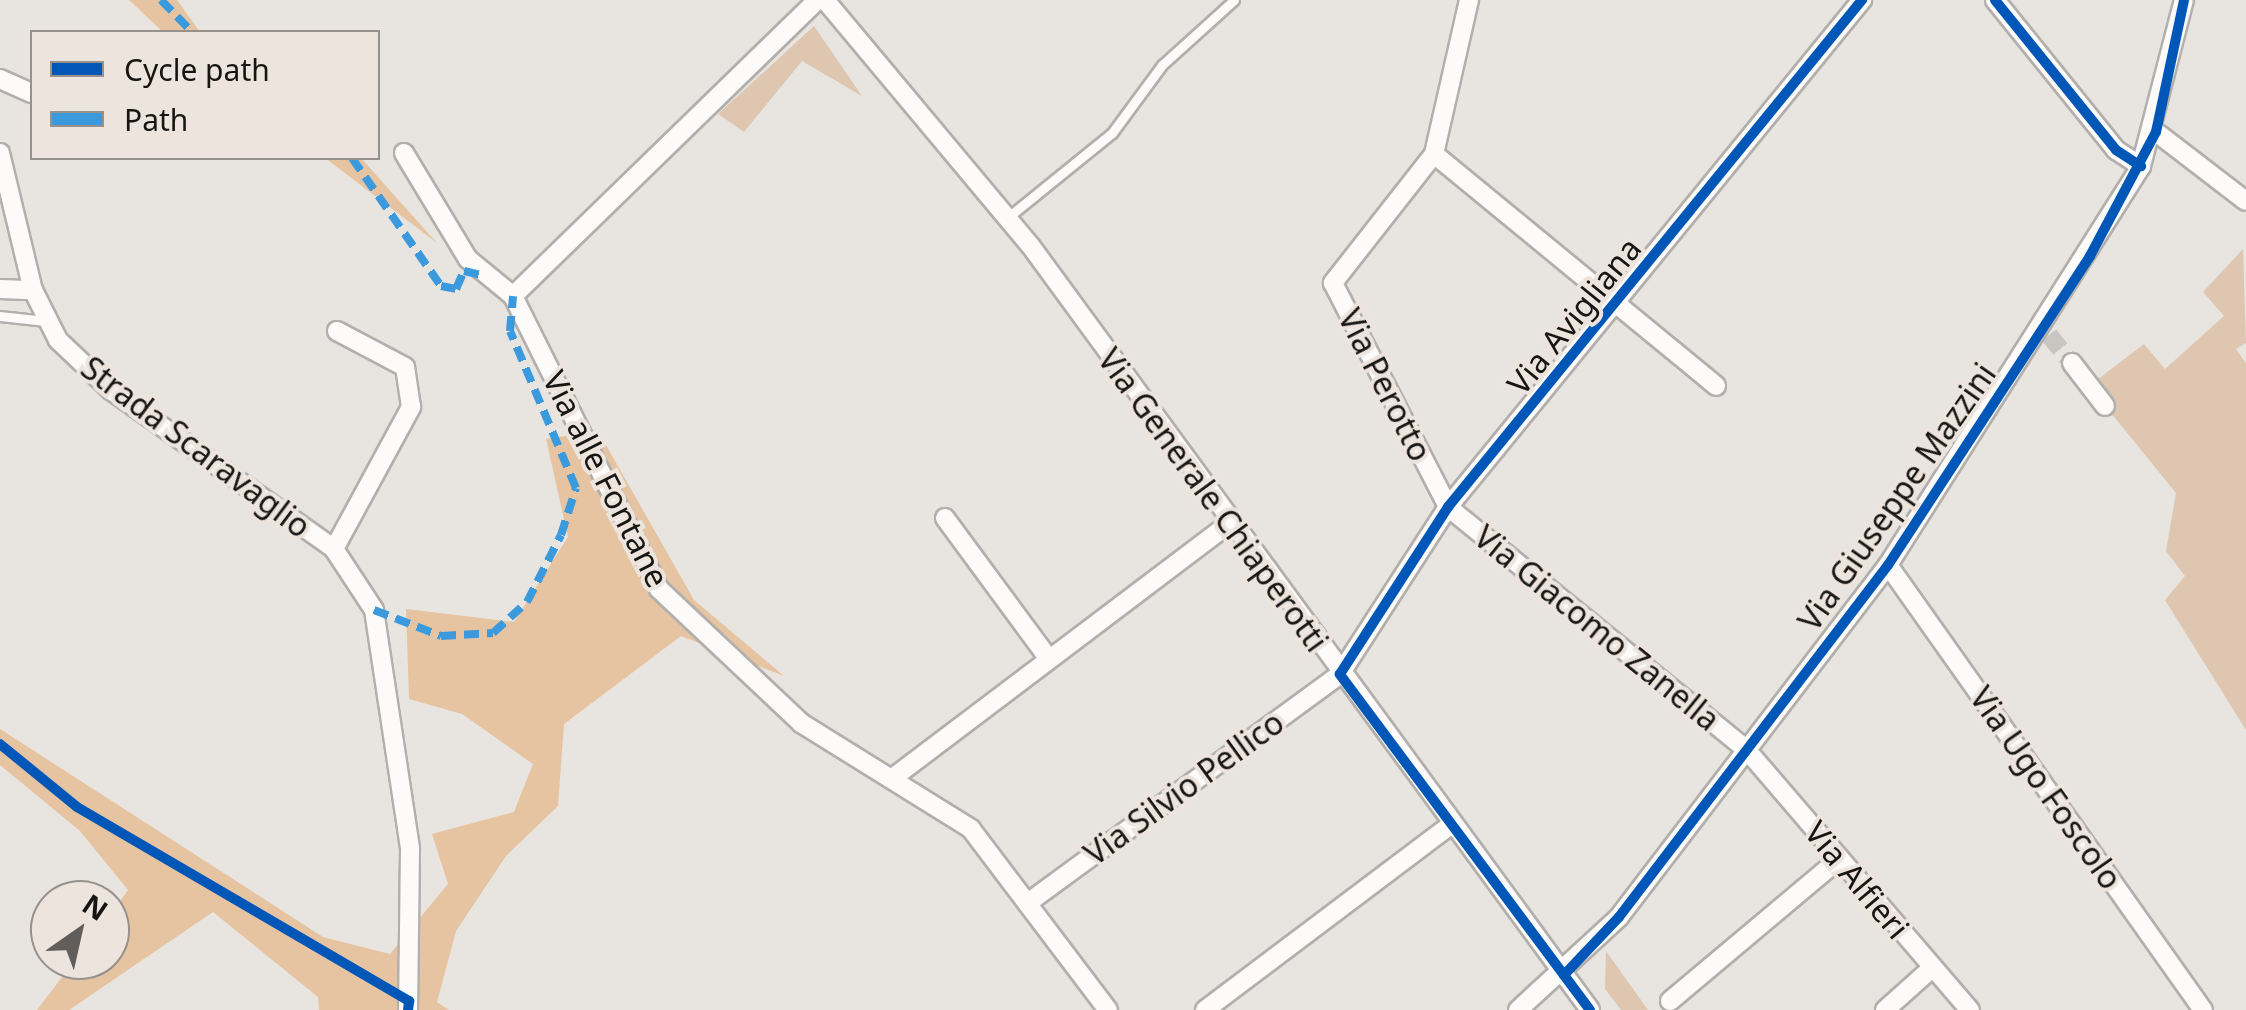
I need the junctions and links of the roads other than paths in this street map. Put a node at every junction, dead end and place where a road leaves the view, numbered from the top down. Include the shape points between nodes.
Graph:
1 (817, 0) edge
2 (825, 0) edge
3 (1234, 0) edge
4 (1469, 0) edge
5 (1862, 0) edge
6 (1995, 0) edge
7 (2184, 0) edge
8 (0, 79) edge
9 (30, 92) edge
10 (2156, 132) junction
11 (0, 152) edge
12 (404, 153) dead end
13 (1434, 154) junction
14 (2141, 166) junction
15 (2246, 200) edge
16 (1008, 218) junction
17 (0, 289) edge
18 (33, 290) junction
19 (512, 296) junction
20 (1618, 302) junction
21 (0, 316) edge
22 (46, 321) junction
23 (337, 330) dead end
24 (2072, 363) tunnel mouth
25 (1716, 386) dead end
26 (2105, 406) dead end
27 (1448, 507) junction
28 (945, 518) dead end
29 (1227, 524) junction
30 (334, 549) junction
31 (1888, 566) junction
32 (1050, 659) junction
33 (1340, 674) junction
34 (1746, 749) junction
35 (894, 777) junction
36 (1452, 824) junction
37 (1838, 859) junction
38 (1029, 902) junction
39 (1932, 968) junction
40 (1564, 975) junction
41 (1670, 1001) dead end
42 (408, 1010) edge
43 (1108, 1010) edge
44 (1205, 1010) edge
45 (1518, 1010) edge
46 (1590, 1010) edge
47 (1884, 1010) edge
48 (1970, 1010) edge
49 (2203, 1010) edge

1 - 19 street
2 - 16 street, Via Generale Chiaperotti
3 - 16 lane via 1162,66 1112,133
4 - 13 street, Via Perotto
5 - 20 street, Via Avigliana
6 - 14 street via 2116,150
7 - 10 street, Via Giuseppe Mazzini
8 - 9 street
10 - 14 street, Via Giuseppe Mazzini
10 - 15 street
11 - 18 street, Strada Scaravaglio
12 - 19 street, Via alle Fontane via 468,259
13 - 20 street
13 - 27 street, Via Perotto via 1333,283
14 - 31 street, Via Giuseppe Mazzini via 2046,331
16 - 29 street, Via Generale Chiaperotti
17 - 18 street
18 - 22 street, Strada Scaravaglio
19 - 35 street, Via alle Fontane via 660,589 801,723
20 - 25 street
20 - 27 street, Via Avigliana
21 - 22 lane
22 - 30 street, Strada Scaravaglio via 112,391
23 - 30 street, Strada Scaravaglio via 405,367 411,407
24 - 26 street
27 - 33 street, Via Avigliana
27 - 34 street, Via Giacomo Zanella
28 - 32 street
29 - 32 street
29 - 33 street, Via Generale Chiaperotti
30 - 42 street, Strada Scaravaglio via 374,610 410,848
31 - 34 street, Via Giuseppe Mazzini
31 - 49 street, Via Ugo Foscolo
32 - 35 street
33 - 36 street, Via Generale Chiaperotti
33 - 38 street, Via Silvio Pellico
34 - 37 street, Via Alfieri
34 - 40 street, Via Giuseppe Mazzini
35 - 38 street, Via alle Fontane via 971,829
36 - 40 street, Via Generale Chiaperotti
36 - 44 street
37 - 39 street, Via Alfieri
37 - 41 street
38 - 43 street, Via alle Fontane
39 - 47 street
39 - 48 street, Via Alfieri
40 - 45 street, Via Giuseppe Mazzini
40 - 46 street, Via Generale Chiaperotti

